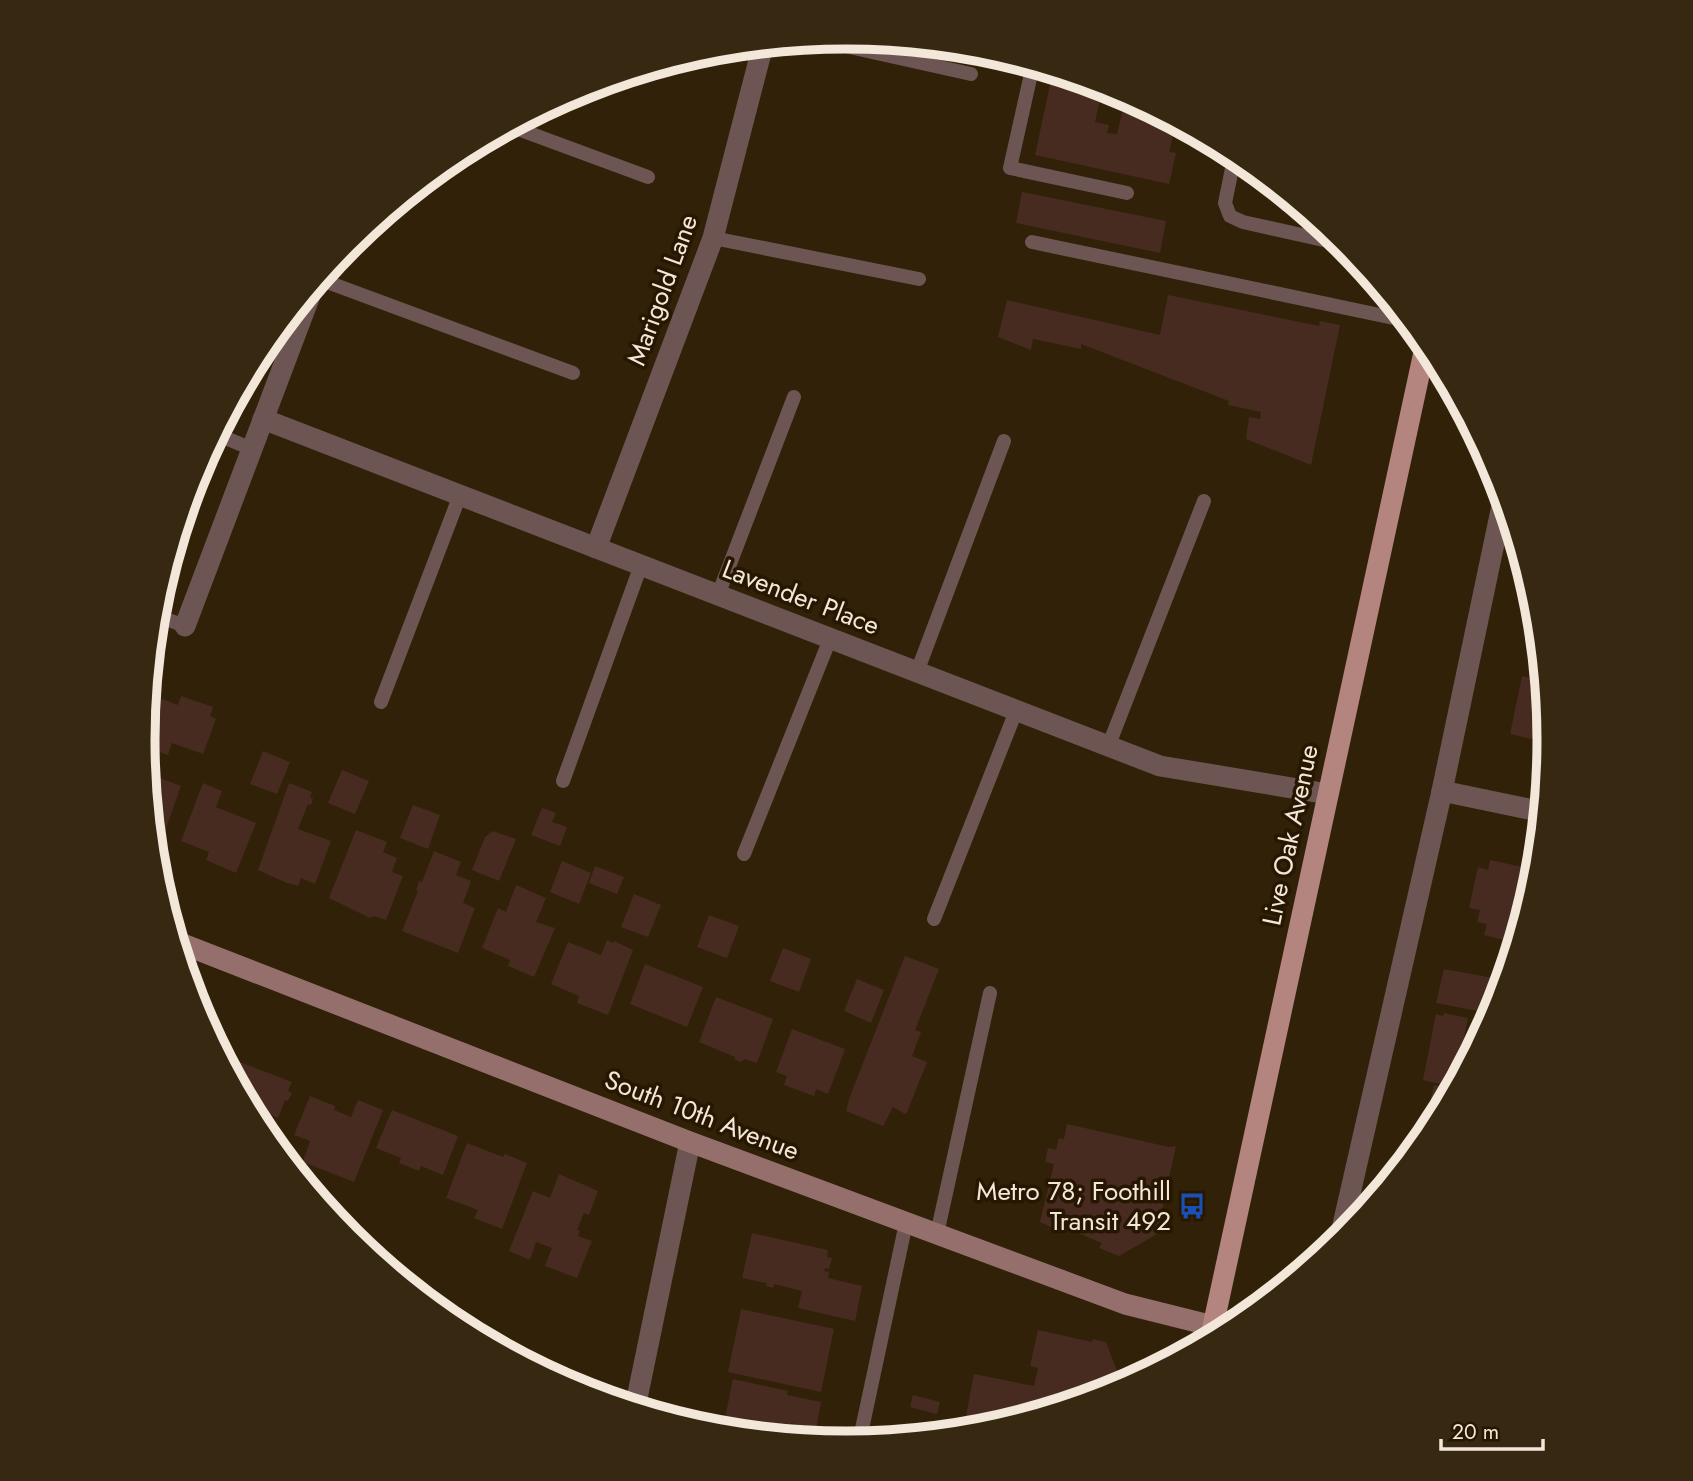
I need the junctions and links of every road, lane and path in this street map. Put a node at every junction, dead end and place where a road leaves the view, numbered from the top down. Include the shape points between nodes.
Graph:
1 (860, 49) edge
2 (761, 54) edge
3 (971, 74) dead end
4 (1031, 75) edge
5 (522, 130) edge
6 (1232, 167) edge
7 (648, 177) dead end
8 (1127, 193) dead end
9 (713, 238) junction
10 (1322, 240) edge
11 (1032, 242) dead end
12 (919, 279) dead end
13 (329, 283) edge
14 (303, 314) edge
15 (1393, 318) edge
16 (1422, 358) edge
17 (573, 373) dead end
18 (794, 397) dead end
19 (263, 419) junction
20 (225, 438) edge
21 (1004, 441) dead end
22 (251, 449) junction
23 (460, 495) junction
24 (1204, 501) dead end
25 (1500, 515) edge
26 (596, 548) junction
27 (641, 565) junction
28 (718, 595) junction
29 (166, 619) edge
30 (184, 626) joint
31 (830, 639) junction
32 (917, 672) junction
33 (381, 702) dead end
34 (1016, 711) junction
35 (1108, 747) junction
36 (563, 781) dead end
37 (1442, 791) junction
38 (1328, 794) junction
39 (1534, 809) edge
40 (744, 854) dead end
41 (934, 919) dead end
42 (187, 945) edge
43 (990, 993) dead end
44 (690, 1142) junction
45 (1355, 1208) edge
46 (906, 1223) junction
47 (937, 1234) junction
48 (1214, 1326) edge
49 (1205, 1331) edge
50 (637, 1399) edge
51 (861, 1432) edge

1 - 3 lane
2 - 9 street, Marigold Lane
4 - 8 lane via 1010,168
5 - 7 lane
6 - 10 lane via 1225,204 1230,216
9 - 12 lane
9 - 26 street, Marigold Lane
11 - 15 lane
13 - 17 lane
14 - 19 street
16 - 38 main road, Live Oak Avenue
18 - 28 lane
19 - 22 street
19 - 23 street, Lavender Place
20 - 22 lane
21 - 32 lane
22 - 30 street
23 - 26 street, Lavender Place
23 - 33 lane
24 - 35 lane
25 - 37 street
26 - 27 street, Lavender Place
27 - 28 street, Lavender Place
27 - 36 lane
28 - 31 street, Lavender Place
29 - 30 lane
31 - 32 street, Lavender Place
31 - 40 lane
32 - 34 street, Lavender Place
34 - 35 street, Lavender Place
34 - 41 lane
35 - 38 street, Lavender Place via 1160,766
37 - 39 street
37 - 45 street
38 - 48 main road, Live Oak Avenue
42 - 44 street, South 10th Avenue
43 - 47 lane
44 - 46 street, South 10th Avenue
44 - 50 street
46 - 47 street, South 10th Avenue
46 - 51 lane
47 - 49 street, South 10th Avenue

